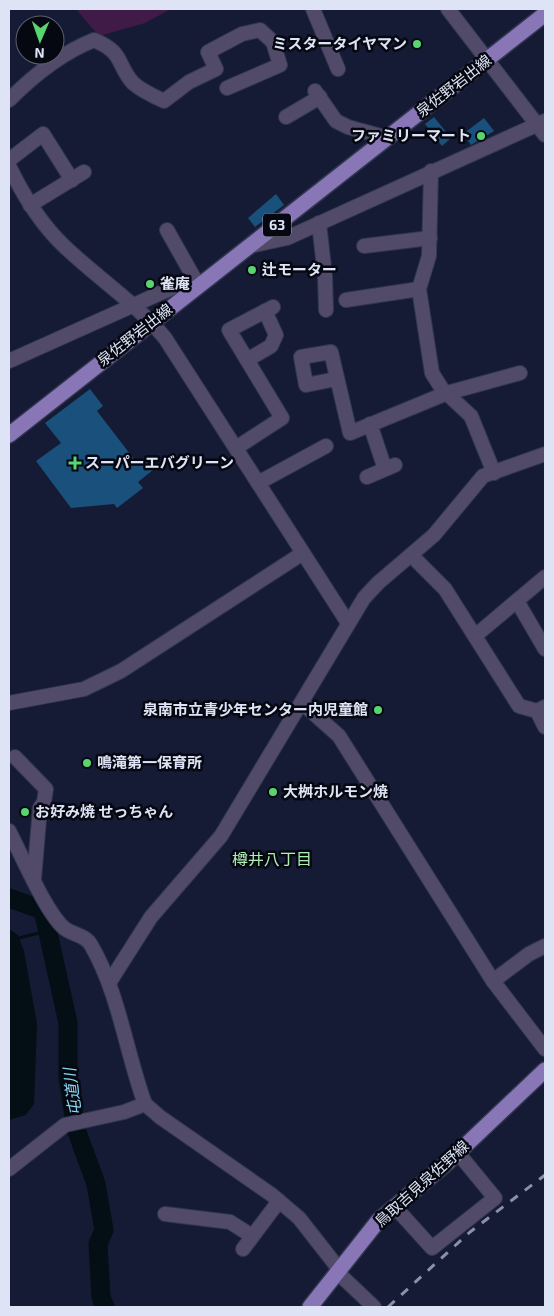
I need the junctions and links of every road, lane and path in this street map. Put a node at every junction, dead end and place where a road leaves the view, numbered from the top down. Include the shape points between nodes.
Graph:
1 (313, 9) edge
2 (448, 9) edge
3 (545, 14) edge
4 (486, 61) junction
5 (338, 69) dead end
6 (227, 88) dead end
7 (9, 100) edge
8 (286, 117) dead end
9 (542, 127) edge
10 (388, 138) junction
11 (9, 160) edge
12 (9, 166) edge
13 (431, 171) junction
14 (84, 172) dead end
15 (72, 180) junction
16 (30, 205) junction
17 (318, 223) junction
18 (167, 230) dead end
19 (430, 238) junction
20 (250, 246) junction
21 (364, 246) dead end
22 (196, 282) junction
23 (419, 289) junction
24 (346, 300) dead end
25 (133, 304) junction
26 (326, 310) dead end
27 (152, 322) junction
28 (10, 358) edge
29 (247, 360) junction
30 (520, 373) dead end
31 (336, 379) dead end
32 (446, 393) junction
33 (370, 424) junction
34 (9, 435) edge
35 (326, 446) dead end
36 (236, 448) junction
37 (545, 454) edge
38 (494, 473) junction
39 (368, 477) dead end
40 (258, 483) junction
41 (303, 553) junction
42 (411, 556) junction
43 (545, 577) edge
44 (517, 601) junction
45 (348, 622) junction
46 (475, 636) junction
47 (545, 649) edge
48 (9, 703) edge
49 (302, 703) junction
50 (541, 709) edge
51 (545, 727) edge
52 (16, 757) dead end
53 (9, 832) edge
54 (34, 880) junction
55 (545, 946) edge
56 (493, 981) junction
57 (109, 983) junction
58 (545, 1049) edge
59 (545, 1070) edge
60 (145, 1104) junction
61 (458, 1153) junction
62 (9, 1169) edge
63 (279, 1201) junction
64 (395, 1207) junction
65 (165, 1214) dead end
66 (252, 1236) junction
67 (243, 1248) dead end
68 (338, 1271) junction
69 (310, 1307) edge
70 (374, 1307) edge

1 - 5 street
2 - 4 street
3 - 4 main road, 泉佐野岩出線 / 63
4 - 9 street
4 - 10 main road, 泉佐野岩出線 / 63
6 - 7 street via 280,65 274,42 260,30 242,34 208,52 216,68 189,82 164,101 132,82 119,57 94,40 72,49 45,68
8 - 10 street via 318,94 336,121
9 - 13 street
10 - 20 main road, 泉佐野岩出線 / 63
11 - 15 street via 43,134
12 - 16 street
13 - 17 street
13 - 19 street
14 - 15 street
15 - 16 street
16 - 25 street via 63,245
17 - 20 street via 287,238
17 - 26 street
18 - 22 street
19 - 21 street
19 - 23 street via 429,256
20 - 22 main road, 泉佐野岩出線 / 63
22 - 25 street
22 - 27 main road, 泉佐野岩出線 / 63
23 - 24 street
23 - 32 street via 432,373
25 - 27 street
25 - 28 street
27 - 34 main road, 泉佐野岩出線 / 63
27 - 36 street
29 - 29 street via 270,346 276,336 269,309 229,330
29 - 36 street via 282,418
30 - 32 street
31 - 33 street via 350,432
32 - 33 street
32 - 38 street via 471,416
33 - 39 street via 390,467
35 - 40 street
36 - 40 street
37 - 38 street
38 - 42 street via 483,476 434,535
40 - 41 street
41 - 45 street
41 - 48 street via 122,671 84,688
42 - 45 street via 374,588
42 - 46 street via 445,589
43 - 44 street
44 - 46 street
44 - 47 street
45 - 49 street
46 - 50 street via 519,706
49 - 56 street via 339,736
49 - 57 street via 221,836 151,917
50 - 51 street
52 - 54 street via 46,789 40,808
53 - 54 street
54 - 57 street via 64,928 91,944
55 - 56 street
56 - 58 street
57 - 60 street
59 - 61 main road, 鳥取吉見泉佐野線
60 - 62 street via 65,1125
60 - 63 street
61 - 64 main road, 鳥取吉見泉佐野線
61 - 64 street via 495,1198 432,1248
63 - 66 street
63 - 68 street via 299,1218
64 - 68 main road, 鳥取吉見泉佐野線 via 378,1221
65 - 66 street via 230,1222
66 - 67 street
68 - 69 main road, 鳥取吉見泉佐野線
68 - 70 street

